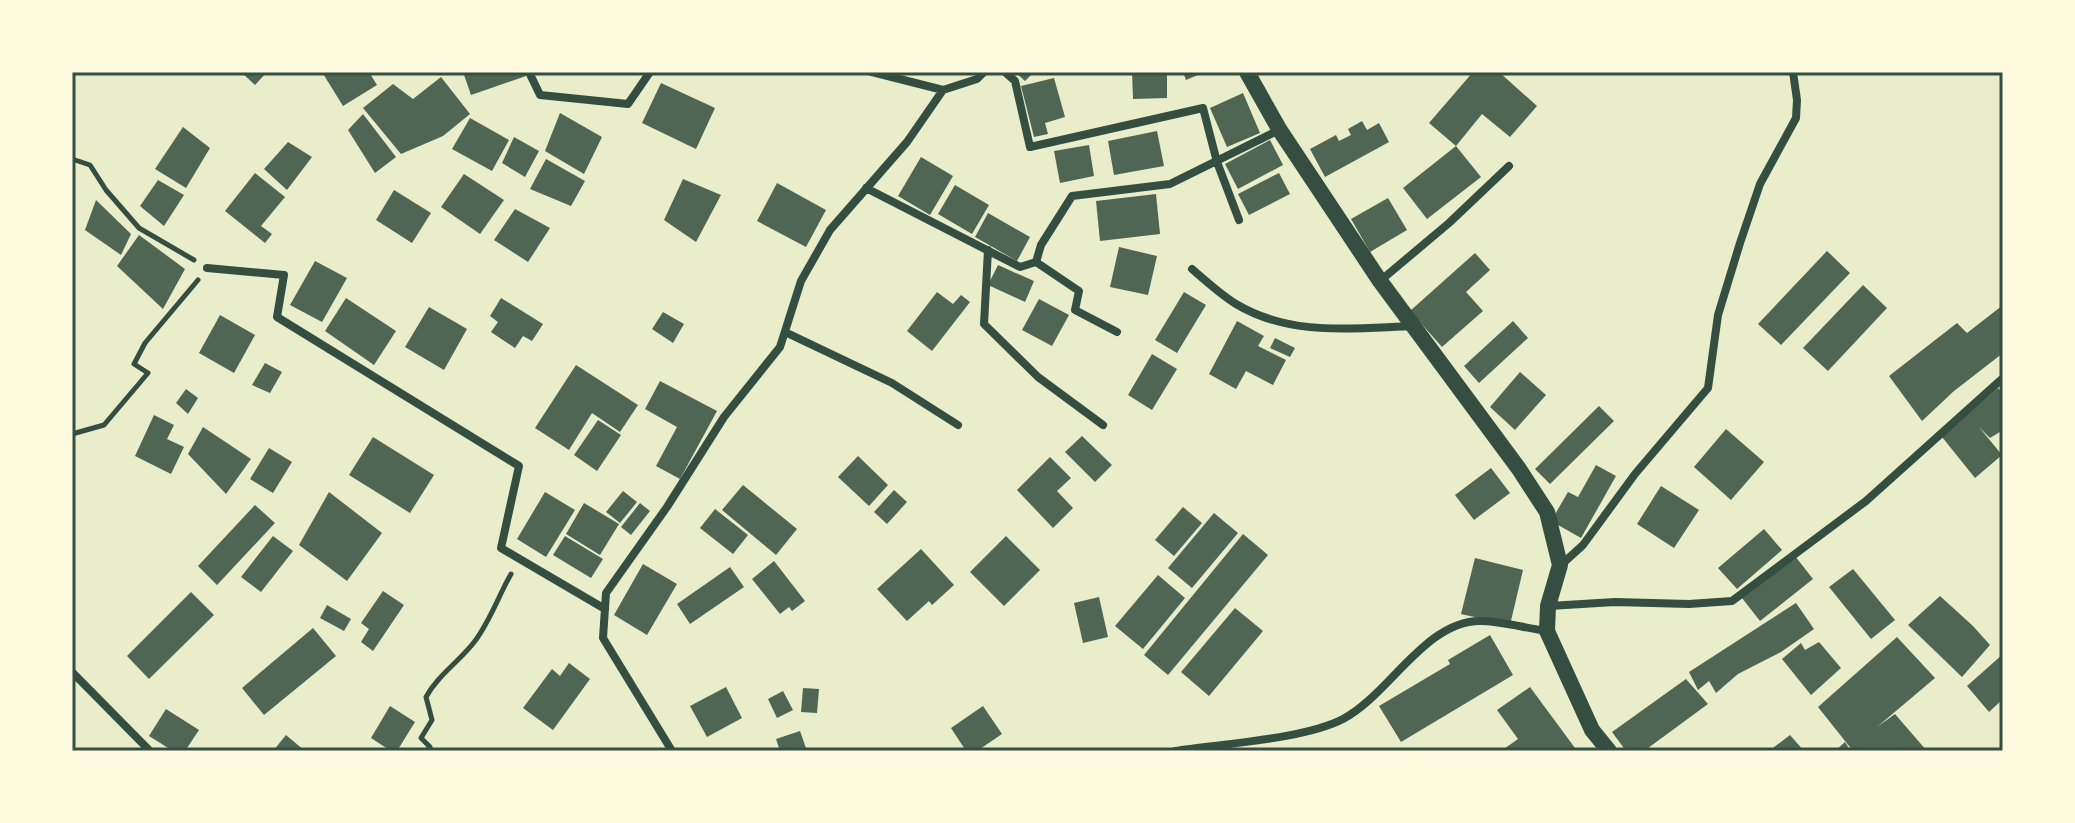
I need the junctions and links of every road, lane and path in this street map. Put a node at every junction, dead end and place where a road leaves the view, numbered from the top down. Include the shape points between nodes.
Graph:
1 (529, 72) edge
2 (650, 72) edge
3 (872, 72) edge
4 (984, 72) edge
5 (1005, 72) edge
6 (1247, 72) edge
7 (1793, 72) edge
8 (943, 90) junction
9 (1279, 129) junction
10 (72, 159) edge
11 (1217, 162) junction
12 (1509, 166) dead end
13 (866, 188) junction
14 (1239, 220) dead end
15 (988, 250) junction
16 (1036, 262) junction
17 (207, 268) junction
18 (1192, 269) dead end
19 (1380, 281) junction
20 (1414, 326) junction
21 (785, 332) junction
22 (1117, 332) dead end
23 (2003, 378) edge
24 (958, 425) dead end
25 (1103, 425) dead end
26 (72, 434) edge
27 (519, 559) junction
28 (1560, 565) junction
29 (1548, 606) junction
30 (605, 609) junction
31 (1547, 631) junction
32 (72, 672) edge
33 (150, 751) edge
34 (427, 751) edge
35 (672, 751) edge
36 (1175, 751) edge
37 (1609, 751) edge

1 - 2 street via 540,95 628,104
3 - 8 street
4 - 8 street
5 - 11 street via 1015,81 1030,147 1203,108
6 - 9 main road
7 - 28 street via 1796,118 1760,184 1740,243 1718,315 1708,388 1583,545
8 - 13 street
9 - 11 street
9 - 19 main road
10 - 17 path via 90,165 139,228
11 - 14 street
11 - 16 street via 1170,184 1072,196
12 - 19 street
13 - 15 street
13 - 21 street via 830,230 801,281
15 - 16 street via 1020,267
15 - 25 street via 984,324 1038,377
16 - 22 street via 1079,291 1075,310
17 - 26 path via 145,343 134,364 148,373 104,425
17 - 27 street via 284,275 277,317 519,466 501,548
18 - 20 street via 1235,304 1268,319 1313,329
19 - 20 main road
20 - 28 main road via 1547,512
21 - 24 street via 892,383
21 - 30 street via 780,347 724,417 606,593
23 - 29 street via 1866,501 1732,601
27 - 30 street
27 - 34 path via 477,639 426,697 432,720 421,738 430,747
28 - 29 main road
29 - 31 main road
30 - 35 street via 603,638
31 - 36 street via 1478,621 1443,630 1342,720 1299,733
31 - 37 main road via 1592,730
32 - 33 street

